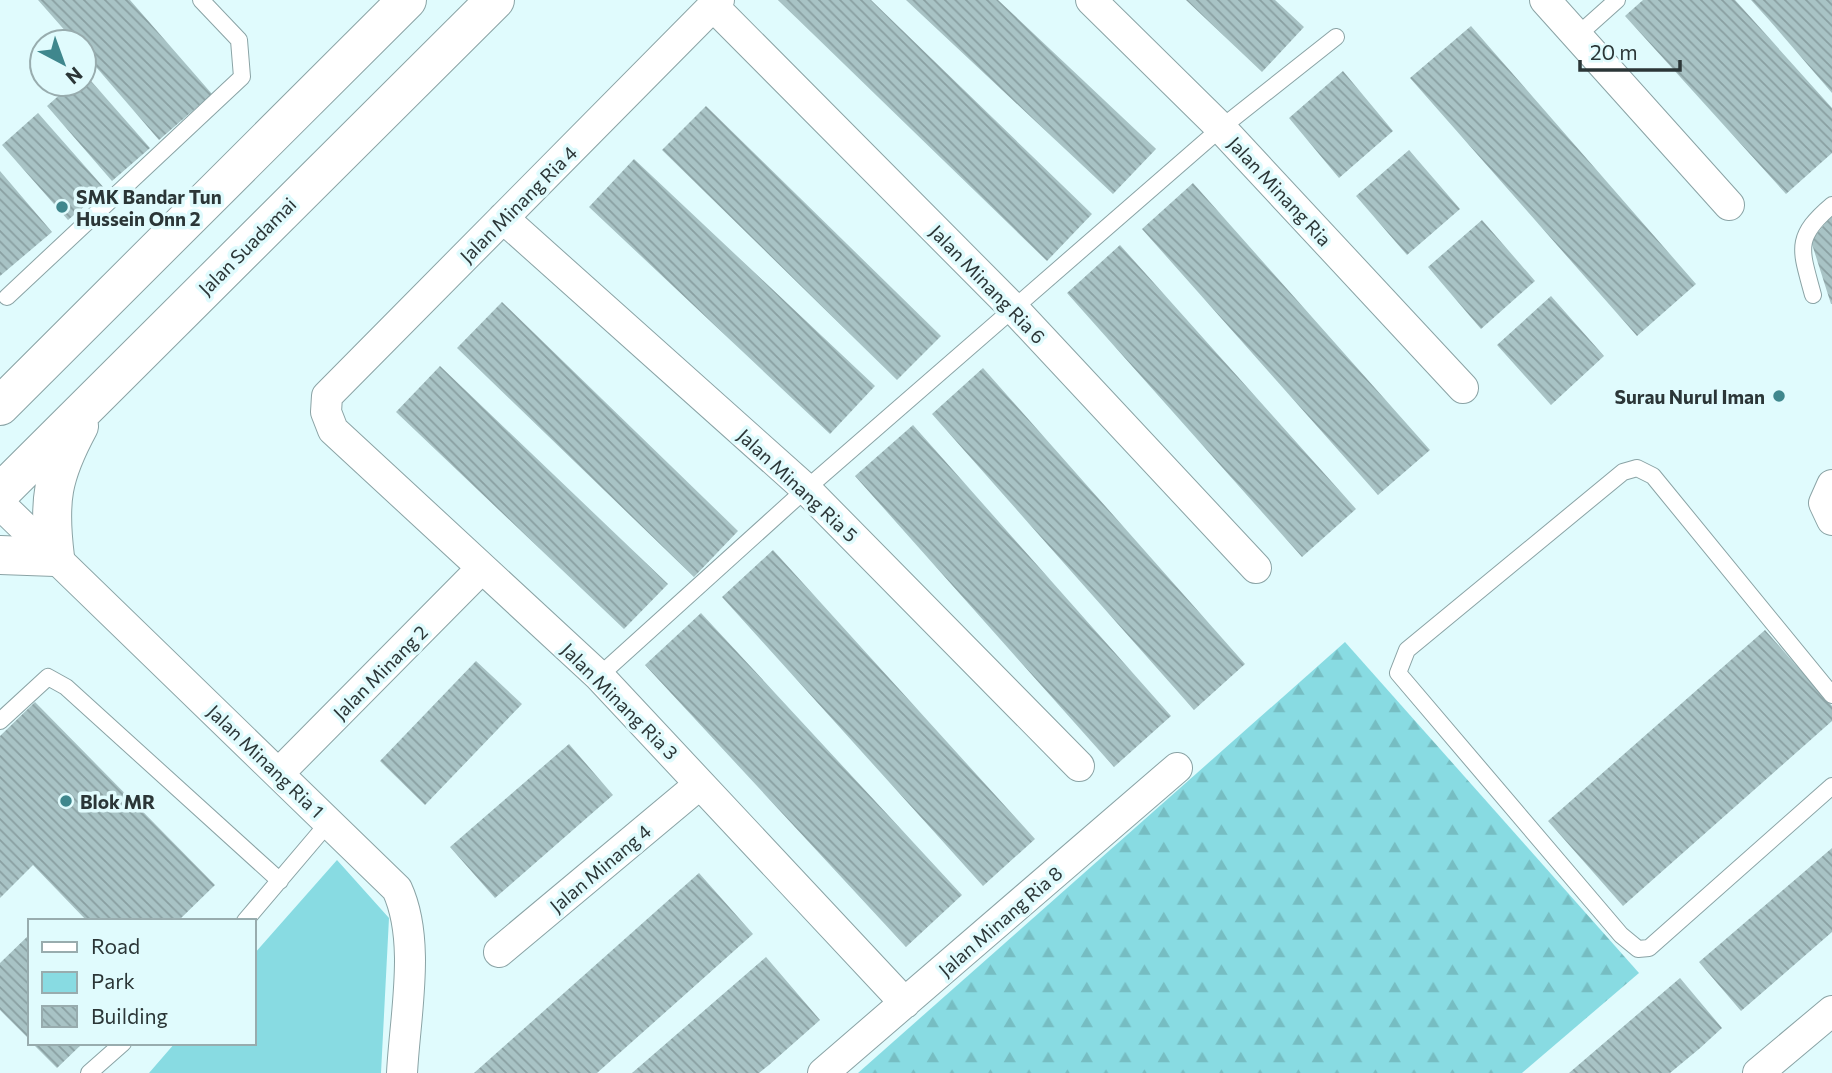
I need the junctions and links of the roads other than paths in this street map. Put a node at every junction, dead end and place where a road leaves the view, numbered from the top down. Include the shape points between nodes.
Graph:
1 (201, 0) edge
2 (407, 0) edge
3 (495, 0) edge
4 (1091, 0) edge
5 (1545, 0) edge
6 (1617, 0) edge
7 (716, 3) edge
8 (1579, 34) junction
9 (1336, 37) dead end
10 (1221, 128) junction
11 (1729, 205) dead end
12 (1832, 205) edge
13 (503, 218) junction
14 (1813, 295) dead end
15 (7, 297) dead end
16 (1014, 309) junction
17 (1463, 388) dead end
18 (91, 402) junction
19 (0, 406) edge
20 (326, 412) joint
21 (1832, 485) edge
22 (806, 489) junction
23 (0, 493) edge
24 (0, 504) edge
25 (1832, 520) edge
26 (0, 555) edge
27 (55, 557) junction
28 (1256, 568) dead end
29 (481, 569) junction
30 (599, 676) junction
31 (1832, 695) edge
32 (0, 721) edge
33 (1079, 766) dead end
34 (1177, 768) dead end
35 (279, 773) junction
36 (700, 784) junction
37 (1832, 786) edge
38 (329, 822) junction
39 (281, 881) junction
40 (247, 919) edge
41 (499, 952) dead end
42 (905, 1003) junction
43 (1832, 1011) edge
44 (121, 1045) edge
45 (89, 1073) edge
46 (402, 1073) edge
47 (822, 1073) edge
48 (1758, 1073) edge

1 - 15 lane via 239,40 242,76
2 - 19 main road
3 - 18 main road, Jalan Suadamai
4 - 10 street, Jalan Minang Ria
5 - 8 street
6 - 8 lane
7 - 13 street, Jalan Minang Ria 4
7 - 16 street, Jalan Minang Ria 6
8 - 11 street
9 - 10 lane
10 - 16 lane
10 - 17 street, Jalan Minang Ria
12 - 14 lane via 1807,233 1801,250
13 - 20 street, Jalan Minang Ria 4 via 327,396
13 - 22 street, Jalan Minang Ria 5
16 - 22 lane
16 - 28 street, Jalan Minang Ria 6
18 - 23 main road, Jalan Suadamai
18 - 27 main road via 52,488
20 - 29 street, Jalan Minang Ria 3 via 333,430
21 - 25 street via 1824,503
22 - 30 lane
22 - 33 street, Jalan Minang Ria 5
24 - 27 street, Jalan Minang Ria 1
26 - 27 main road
27 - 35 street, Jalan Minang Ria 1
29 - 30 street, Jalan Minang Ria 3
29 - 35 street, Jalan Minang 2
30 - 36 street, Jalan Minang Ria 3
31 - 37 lane via 1653,476 1637,468 1623,472 1407,650 1398,673 1637,949 1649,948
32 - 39 lane via 48,677 66,687
34 - 42 street, Jalan Minang Ria 8
35 - 38 street, Jalan Minang Ria 1
36 - 41 street, Jalan Minang 4
36 - 42 street, Jalan Minang Ria 3
38 - 39 lane
38 - 46 street, Jalan Minang Ria 1 via 397,888 407,911 410,937
39 - 40 lane
42 - 47 street, Jalan Minang Ria 8
43 - 48 street
44 - 45 lane

